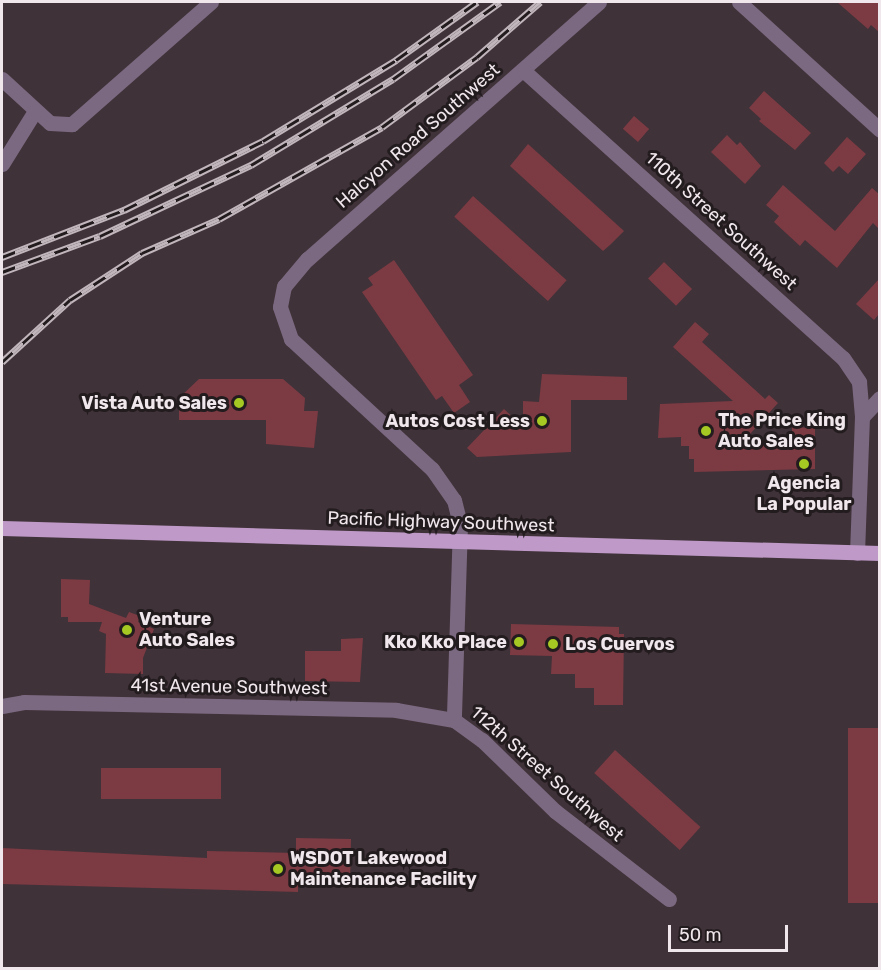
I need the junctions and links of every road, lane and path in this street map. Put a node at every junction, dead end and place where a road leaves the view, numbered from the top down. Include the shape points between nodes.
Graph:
1 (211, 2) edge
2 (599, 2) edge
3 (739, 2) edge
4 (524, 71) junction
5 (2, 79) edge
6 (35, 111) junction
7 (879, 130) edge
8 (2, 164) edge
9 (281, 311) joint
10 (879, 398) edge
11 (862, 417) junction
12 (2, 528) edge
13 (459, 543) junction
14 (857, 553) junction
15 (879, 554) edge
16 (2, 706) edge
17 (454, 720) junction
18 (669, 899) dead end

1 - 6 street via 82,118 72,124 50,123
2 - 4 street, Halcyon Road Southwest
3 - 7 street
4 - 9 street, Halcyon Road Southwest via 303,263 283,289
4 - 11 street, 110th Street Southwest via 843,358 859,382
5 - 6 street
6 - 8 street
9 - 13 street, 112th Street Southwest via 293,341 444,483 457,507
10 - 11 street
11 - 14 street, 110th Street Southwest
12 - 13 main road, Pacific Highway Southwest
13 - 14 main road, Pacific Highway Southwest
13 - 17 street, 112th Street Southwest
14 - 15 main road, Pacific Highway Southwest
16 - 17 street, 41st Avenue Southwest via 24,702 396,710
17 - 18 street, 112th Street Southwest via 482,740 555,811

